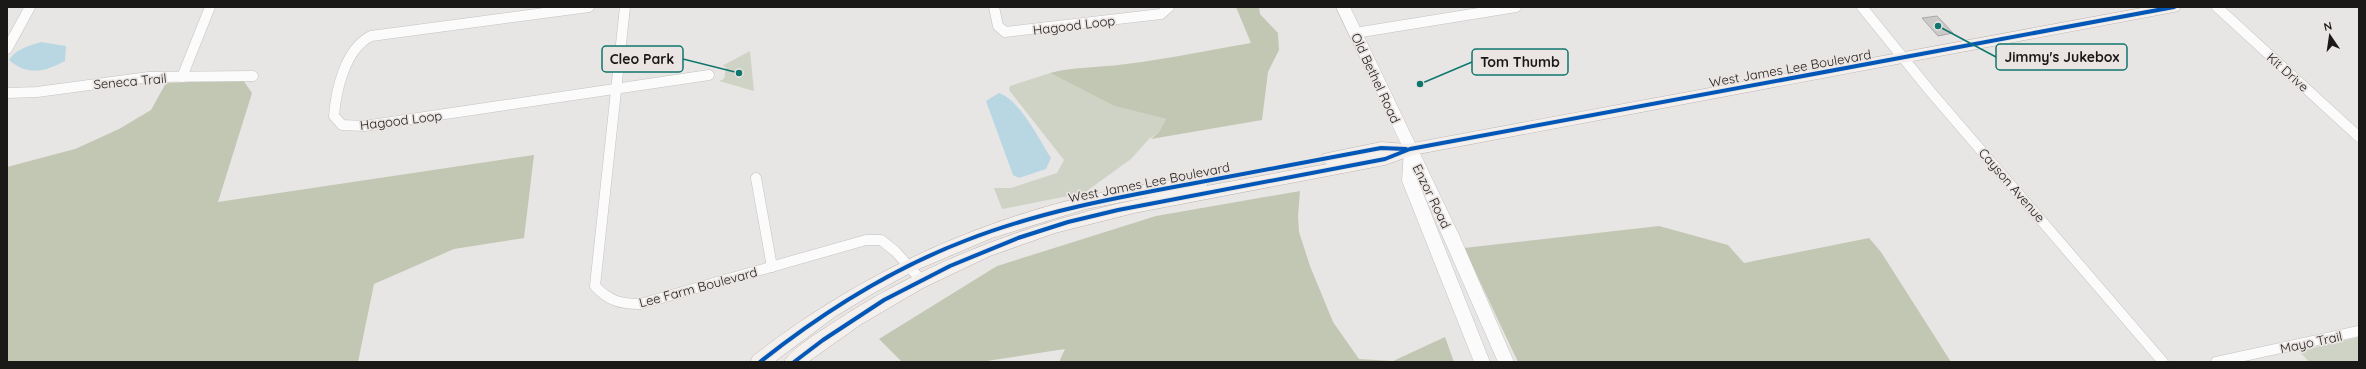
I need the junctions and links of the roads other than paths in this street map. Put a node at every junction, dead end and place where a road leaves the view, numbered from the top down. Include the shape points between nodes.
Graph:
1 (30, 7) edge
2 (210, 7) edge
3 (590, 7) edge
4 (624, 7) edge
5 (994, 7) edge
6 (1169, 7) edge
7 (1343, 7) edge
8 (1516, 7) edge
9 (1862, 7) edge
10 (2174, 7) edge
11 (2217, 7) edge
12 (2140, 10) edge
13 (1355, 33) junction
14 (7, 48) edge
15 (1903, 58) junction
16 (709, 75) dead end
17 (253, 76) dead end
18 (182, 77) junction
19 (616, 90) junction
20 (7, 93) edge
21 (2359, 137) edge
22 (1410, 149) junction
23 (756, 178) dead end
24 (909, 266) junction
25 (772, 267) junction
26 (922, 281) junction
27 (2359, 331) edge
28 (760, 362) edge
29 (794, 362) edge
30 (1482, 362) edge
31 (1506, 362) edge
32 (2163, 362) edge
33 (2216, 362) edge

1 - 14 street
2 - 18 street
3 - 19 street, Hagood Loop via 377,34 365,39 356,48 334,102 334,116 342,125 364,126
4 - 19 street, Lee Farm Boulevard
5 - 6 street, Hagood Loop via 998,26 1005,32 1017,32 1161,14
7 - 13 main road, Old Bethel Road
8 - 13 street
9 - 15 street, Cayson Avenue
10 - 12 main road, West James Lee Boulevard
11 - 21 street, Kit Drive
12 - 15 main road, West James Lee Boulevard
13 - 22 main road, Old Bethel Road
15 - 22 main road, West James Lee Boulevard
15 - 32 street, Cayson Avenue
16 - 19 street, Hagood Loop
17 - 18 street, Seneca Trail
18 - 20 street, Seneca Trail via 149,77 36,92
19 - 25 street, Lee Farm Boulevard via 595,286 606,298 618,304 640,304
22 - 24 main road, West James Lee Boulevard via 1382,148 1070,206 999,227
22 - 26 main road, West James Lee Boulevard via 1385,159 1216,190 1084,218 1019,238
22 - 30 main road, Enzor Road via 1409,181
22 - 31 main road, Enzor Road via 1451,235
23 - 25 street
24 - 25 street, Lee Farm Boulevard via 881,240 866,240
24 - 26 street, Lee Farm Boulevard
24 - 28 main road, West James Lee Boulevard via 842,303
26 - 29 main road, West James Lee Boulevard via 884,301
27 - 33 street, Mayo Trail

